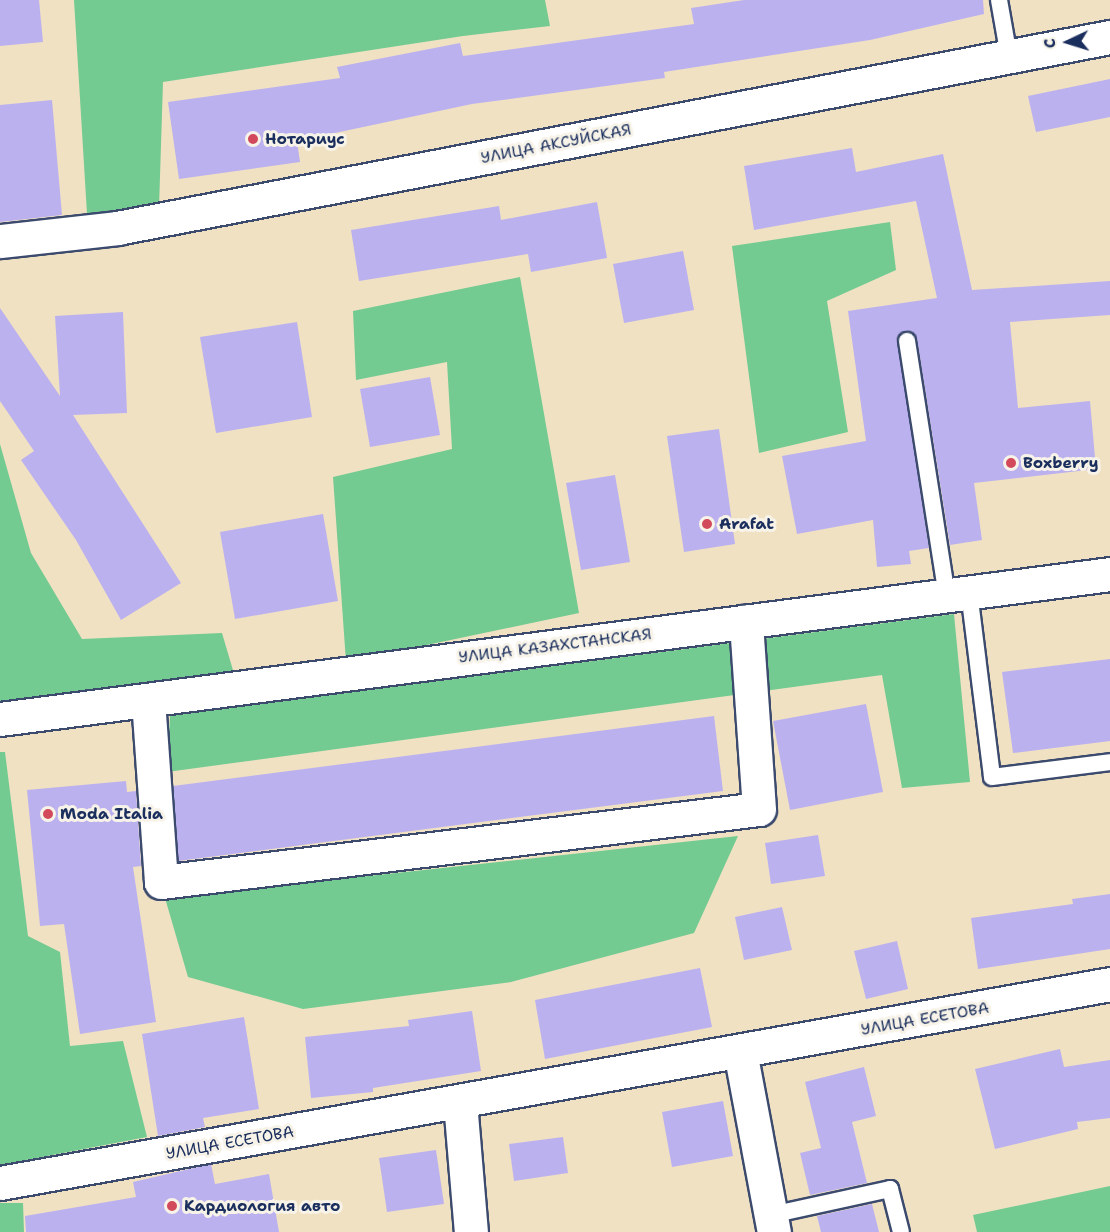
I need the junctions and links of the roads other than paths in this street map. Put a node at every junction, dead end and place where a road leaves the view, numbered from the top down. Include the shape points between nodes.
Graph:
1 (999, 0) edge
2 (1110, 37) edge
3 (1009, 57) junction
4 (0, 241) edge
5 (907, 341) dead end
6 (1110, 574) edge
7 (958, 594) junction
8 (746, 621) junction
9 (148, 700) junction
10 (0, 719) edge
11 (1110, 762) edge
12 (1110, 984) edge
13 (740, 1051) junction
14 (459, 1102) junction
15 (0, 1183) edge
16 (772, 1223) edge
17 (471, 1232) edge
18 (901, 1232) edge

1 - 3 lane
2 - 3 street, УЛИЦА АКСУЙСКАЯ
3 - 4 street, УЛИЦА АКСУЙСКАЯ via 117,228
5 - 7 lane
6 - 7 street, УЛИЦА КАЗАХСТАНСКАЯ
7 - 8 street, УЛИЦА КАЗАХСТАНСКАЯ
7 - 11 lane via 992,777
8 - 9 street, УЛИЦА КАЗАХСТАНСКАЯ
8 - 9 street via 759,809 161,882
9 - 10 street, УЛИЦА КАЗАХСТАНСКАЯ
12 - 13 street, УЛИЦА ЕСЕТОВА
13 - 14 street, УЛИЦА ЕСЕТОВА
13 - 16 street
14 - 15 street, УЛИЦА ЕСЕТОВА
14 - 17 street
16 - 18 lane via 890,1189

